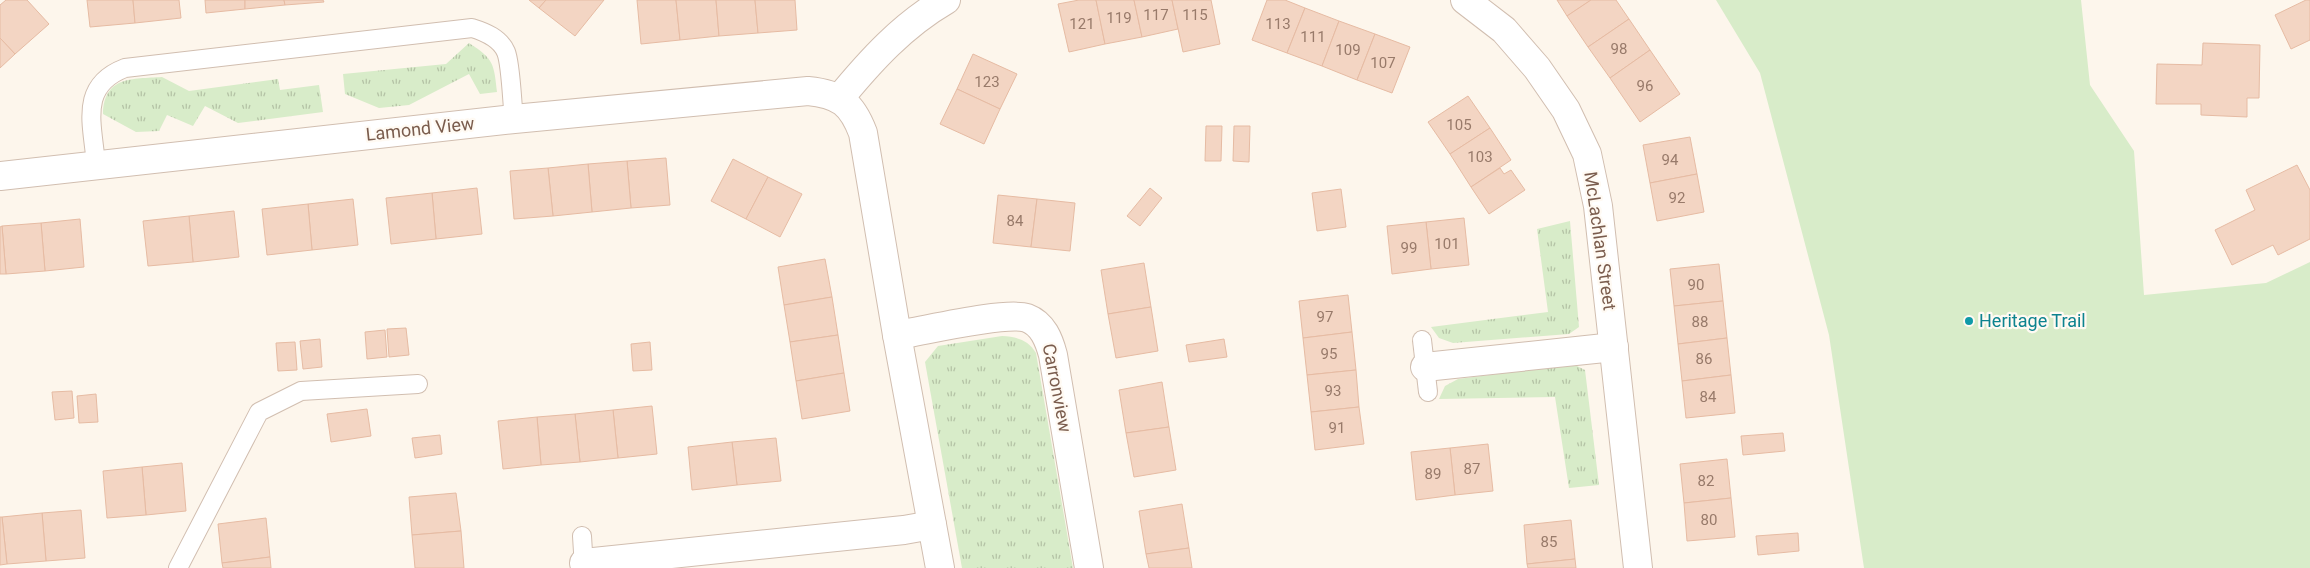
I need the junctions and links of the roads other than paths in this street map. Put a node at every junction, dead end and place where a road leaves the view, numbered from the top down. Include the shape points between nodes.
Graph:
1 (946, 0) edge
2 (1465, 0) edge
3 (839, 99) junction
4 (514, 119) junction
5 (96, 165) junction
6 (0, 176) edge
7 (897, 335) junction
8 (1614, 348) junction
9 (1425, 366) dead end
10 (418, 384) dead end
11 (932, 525) junction
12 (583, 556) edge
13 (178, 568) edge
14 (940, 568) edge
15 (1089, 568) edge
16 (1638, 568) edge

1 - 3 street via 894,37
2 - 8 street, McLachlan Street via 1504,30 1537,68 1566,110 1586,154 1598,206
3 - 4 street, Lamond View via 826,93 808,91
3 - 7 street via 855,112 863,133
4 - 5 street, Lamond View
4 - 5 lane via 506,52 497,40 472,28 125,68 110,74 92,101
5 - 6 street, Lamond View
7 - 11 street
7 - 15 street, Carronview via 1009,316 1028,318 1040,326 1053,354
8 - 9 street
8 - 16 street, McLachlan Street
10 - 13 lane via 301,391 259,412
11 - 12 street via 904,530
11 - 14 street

